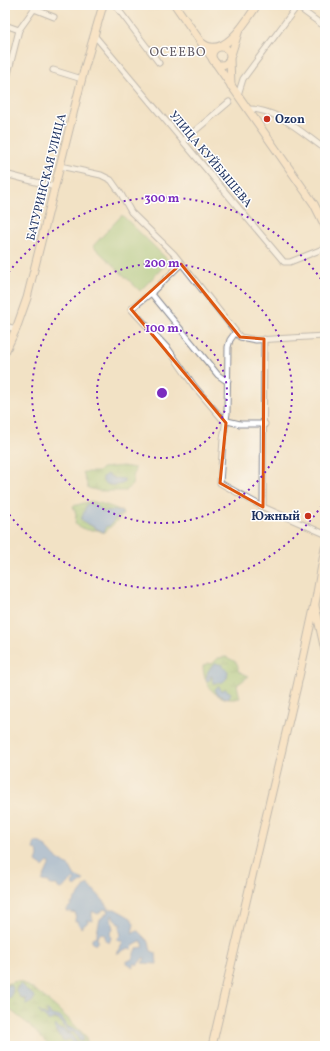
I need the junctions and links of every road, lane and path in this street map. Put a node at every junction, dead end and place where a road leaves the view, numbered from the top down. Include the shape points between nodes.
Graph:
1 (103, 5) edge
2 (115, 5) edge
3 (175, 5) edge
4 (257, 5) edge
5 (297, 5) edge
6 (54, 17) dead end
7 (5, 24) edge
8 (325, 27) edge
9 (241, 28) junction
10 (19, 30) junction
11 (94, 35) junction
12 (200, 42) junction
13 (218, 47) junction
14 (230, 58) junction
15 (214, 61) junction
16 (159, 63) dead end
17 (53, 70) dead end
18 (82, 78) junction
19 (5, 86) edge
20 (231, 86) junction
21 (238, 95) junction
22 (229, 102) dead end
23 (247, 109) junction
24 (183, 141) junction
25 (325, 149) edge
26 (60, 166) junction
27 (5, 174) edge
28 (55, 187) junction
29 (325, 226) edge
30 (325, 248) edge
31 (181, 264) junction
32 (151, 293) junction
33 (5, 326) edge
34 (16, 329) junction
35 (235, 333) junction
36 (325, 336) edge
37 (264, 340) junction
38 (5, 352) edge
39 (228, 380) junction
40 (227, 421) junction
41 (265, 424) junction
42 (263, 507) junction
43 (325, 534) edge
44 (325, 548) edge
45 (315, 604) junction
46 (323, 629) edge
47 (325, 650) edge
48 (212, 1046) edge

1 - 11 street, БАТУРИНСКАЯ УЛИЦА
2 - 16 street
3 - 12 street
4 - 9 street
5 - 8 street
5 - 21 street via 243,79
6 - 10 street via 34,9
7 - 10 street
9 - 13 street via 230,40
9 - 14 street
10 - 19 street
11 - 18 street, БАТУРИНСКАЯ УЛИЦА
11 - 24 street, УЛИЦА КУЙБЫШЕВА
12 - 13 street via 208,47
12 - 15 street
13 - 14 street via 227,49
13 - 15 street via 213,53
14 - 15 street via 224,64
14 - 20 street
15 - 20 street
17 - 18 street
18 - 26 street, БАТУРИНСКАЯ УЛИЦА
20 - 21 street
21 - 23 street
22 - 24 street
23 - 25 street via 260,110 276,116
23 - 29 street via 314,204
24 - 30 street, УЛИЦА КУЙБЫШЕВА via 284,262
26 - 28 street, БАТУРИНСКАЯ УЛИЦА
26 - 31 street via 101,175 111,180 131,212 161,240
27 - 28 street
28 - 34 street, БАТУРИНСКАЯ УЛИЦА
31 - 32 street
31 - 35 street
32 - 39 street via 218,375
32 - 40 street via 131,309 169,350 211,407
33 - 34 street
34 - 38 street, БАТУРИНСКАЯ УЛИЦА
35 - 37 street via 245,339
35 - 39 street via 228,347
36 - 37 street
37 - 41 street
39 - 40 street
40 - 41 street
40 - 42 street via 220,483
41 - 42 street
42 - 43 street
44 - 45 street
45 - 46 street
45 - 48 street
46 - 47 street

